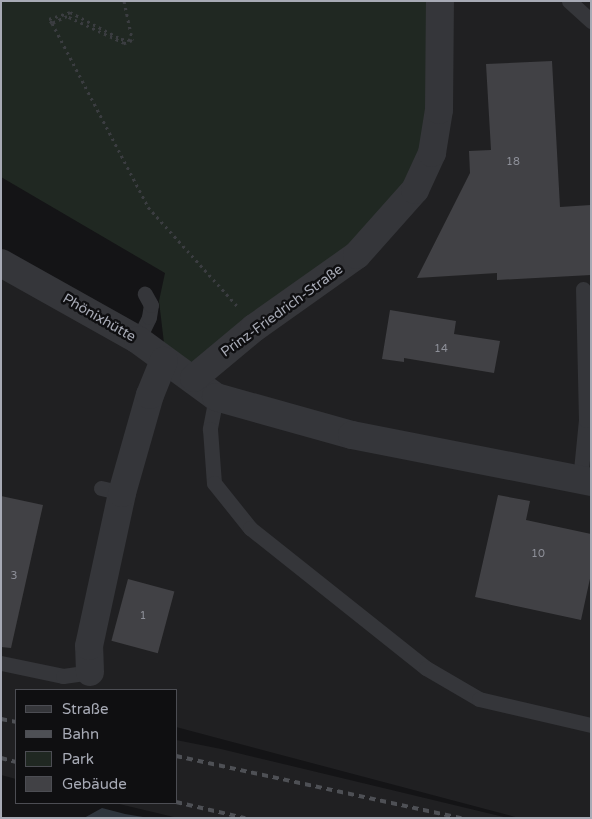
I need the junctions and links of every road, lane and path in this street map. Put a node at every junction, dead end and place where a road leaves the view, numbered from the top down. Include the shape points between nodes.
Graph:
1 (124, 1) edge
2 (440, 1) edge
3 (569, 1) edge
4 (591, 21) edge
5 (1, 263) edge
6 (584, 289) dead end
7 (145, 294) dead end
8 (230, 299) dead end
9 (138, 340) junction
10 (164, 361) junction
11 (194, 378) junction
12 (216, 397) junction
13 (586, 481) edge
14 (1, 664) edge
15 (90, 672) joint
16 (591, 725) edge

1 - 8 path via 132,40 124,43 67,16 52,23 148,207
2 - 11 street, Prinz-Friedrich-Straße via 439,110 432,153 415,190 357,256 254,328
3 - 4 lane
5 - 9 street, Phönixhütte
6 - 13 lane
7 - 9 lane via 151,305
9 - 10 street, Phönixhütte
10 - 11 street, Phönixhütte
10 - 15 street via 111,490 89,646
11 - 12 street
12 - 13 street via 352,435
12 - 16 lane via 210,429 214,482 250,528 426,668 479,699
14 - 15 lane via 62,676

